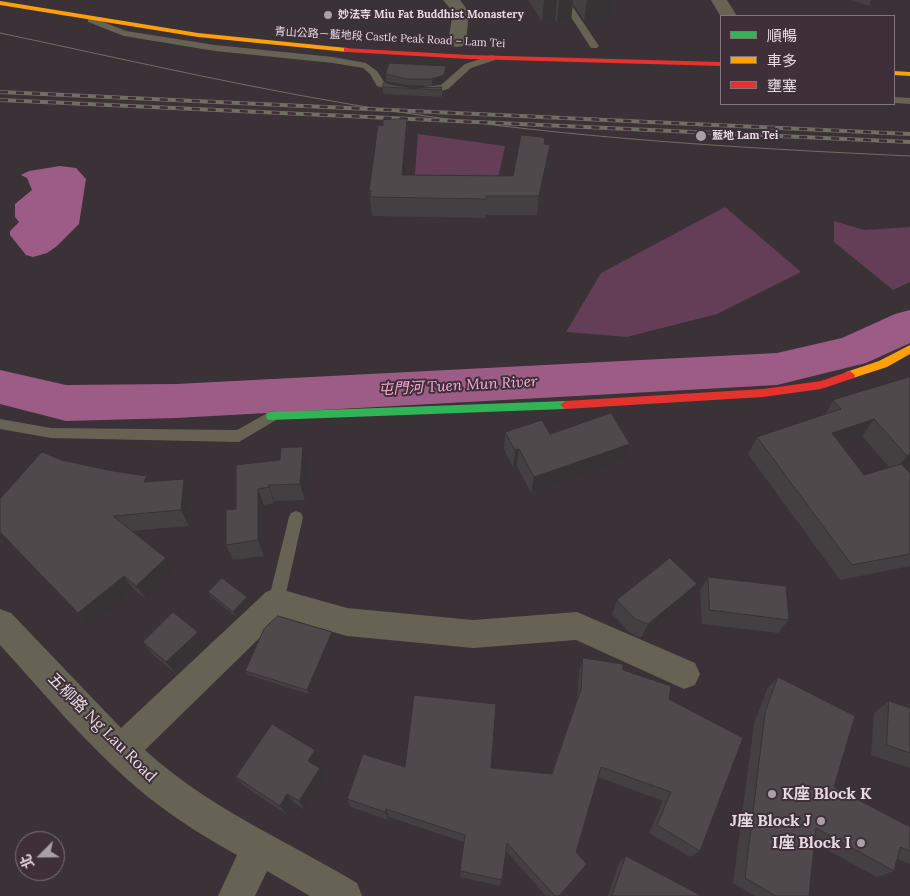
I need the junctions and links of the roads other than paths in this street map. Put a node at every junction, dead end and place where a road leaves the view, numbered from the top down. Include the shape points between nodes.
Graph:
1 (451, 0) edge
2 (564, 0) edge
3 (719, 0) edge
4 (0, 3) edge
5 (728, 15) edge
6 (88, 19) junction
7 (455, 42) dead end
8 (594, 46) dead end
9 (497, 57) junction
10 (720, 64) edge
11 (895, 73) edge
12 (910, 74) edge
13 (895, 100) edge
14 (910, 101) edge
15 (910, 349) edge
16 (271, 416) joint
17 (0, 424) edge
18 (296, 517) dead end
19 (276, 602) junction
20 (0, 623) edge
21 (684, 674) dead end
22 (121, 750) junction
23 (260, 847) junction
24 (236, 896) edge
25 (344, 896) edge

1 - 7 street via 461,12
2 - 8 lane
3 - 5 street
4 - 6 main road, 青山公路－藍地段 Castle Peak Road – Lam Tei
6 - 9 main road, 青山公路－藍地段 Castle Peak Road – Lam Tei via 316,48
6 - 9 lane via 124,33 215,48 366,66 380,84 391,88 434,90 448,87 464,69 478,61
9 - 10 main road, 青山公路－藍地段 Castle Peak Road – Lam Tei
11 - 12 main road
13 - 14 lane
15 - 16 main road via 884,364 821,385 763,393 576,405
16 - 17 lane via 239,436 51,433
18 - 19 lane
19 - 21 street via 347,622 473,634 577,626
19 - 22 street
20 - 22 street, 五柳路 Ng Lau Road
22 - 23 street, 五柳路 Ng Lau Road via 187,804
23 - 24 street
23 - 25 street, 五柳路 Ng Lau Road

